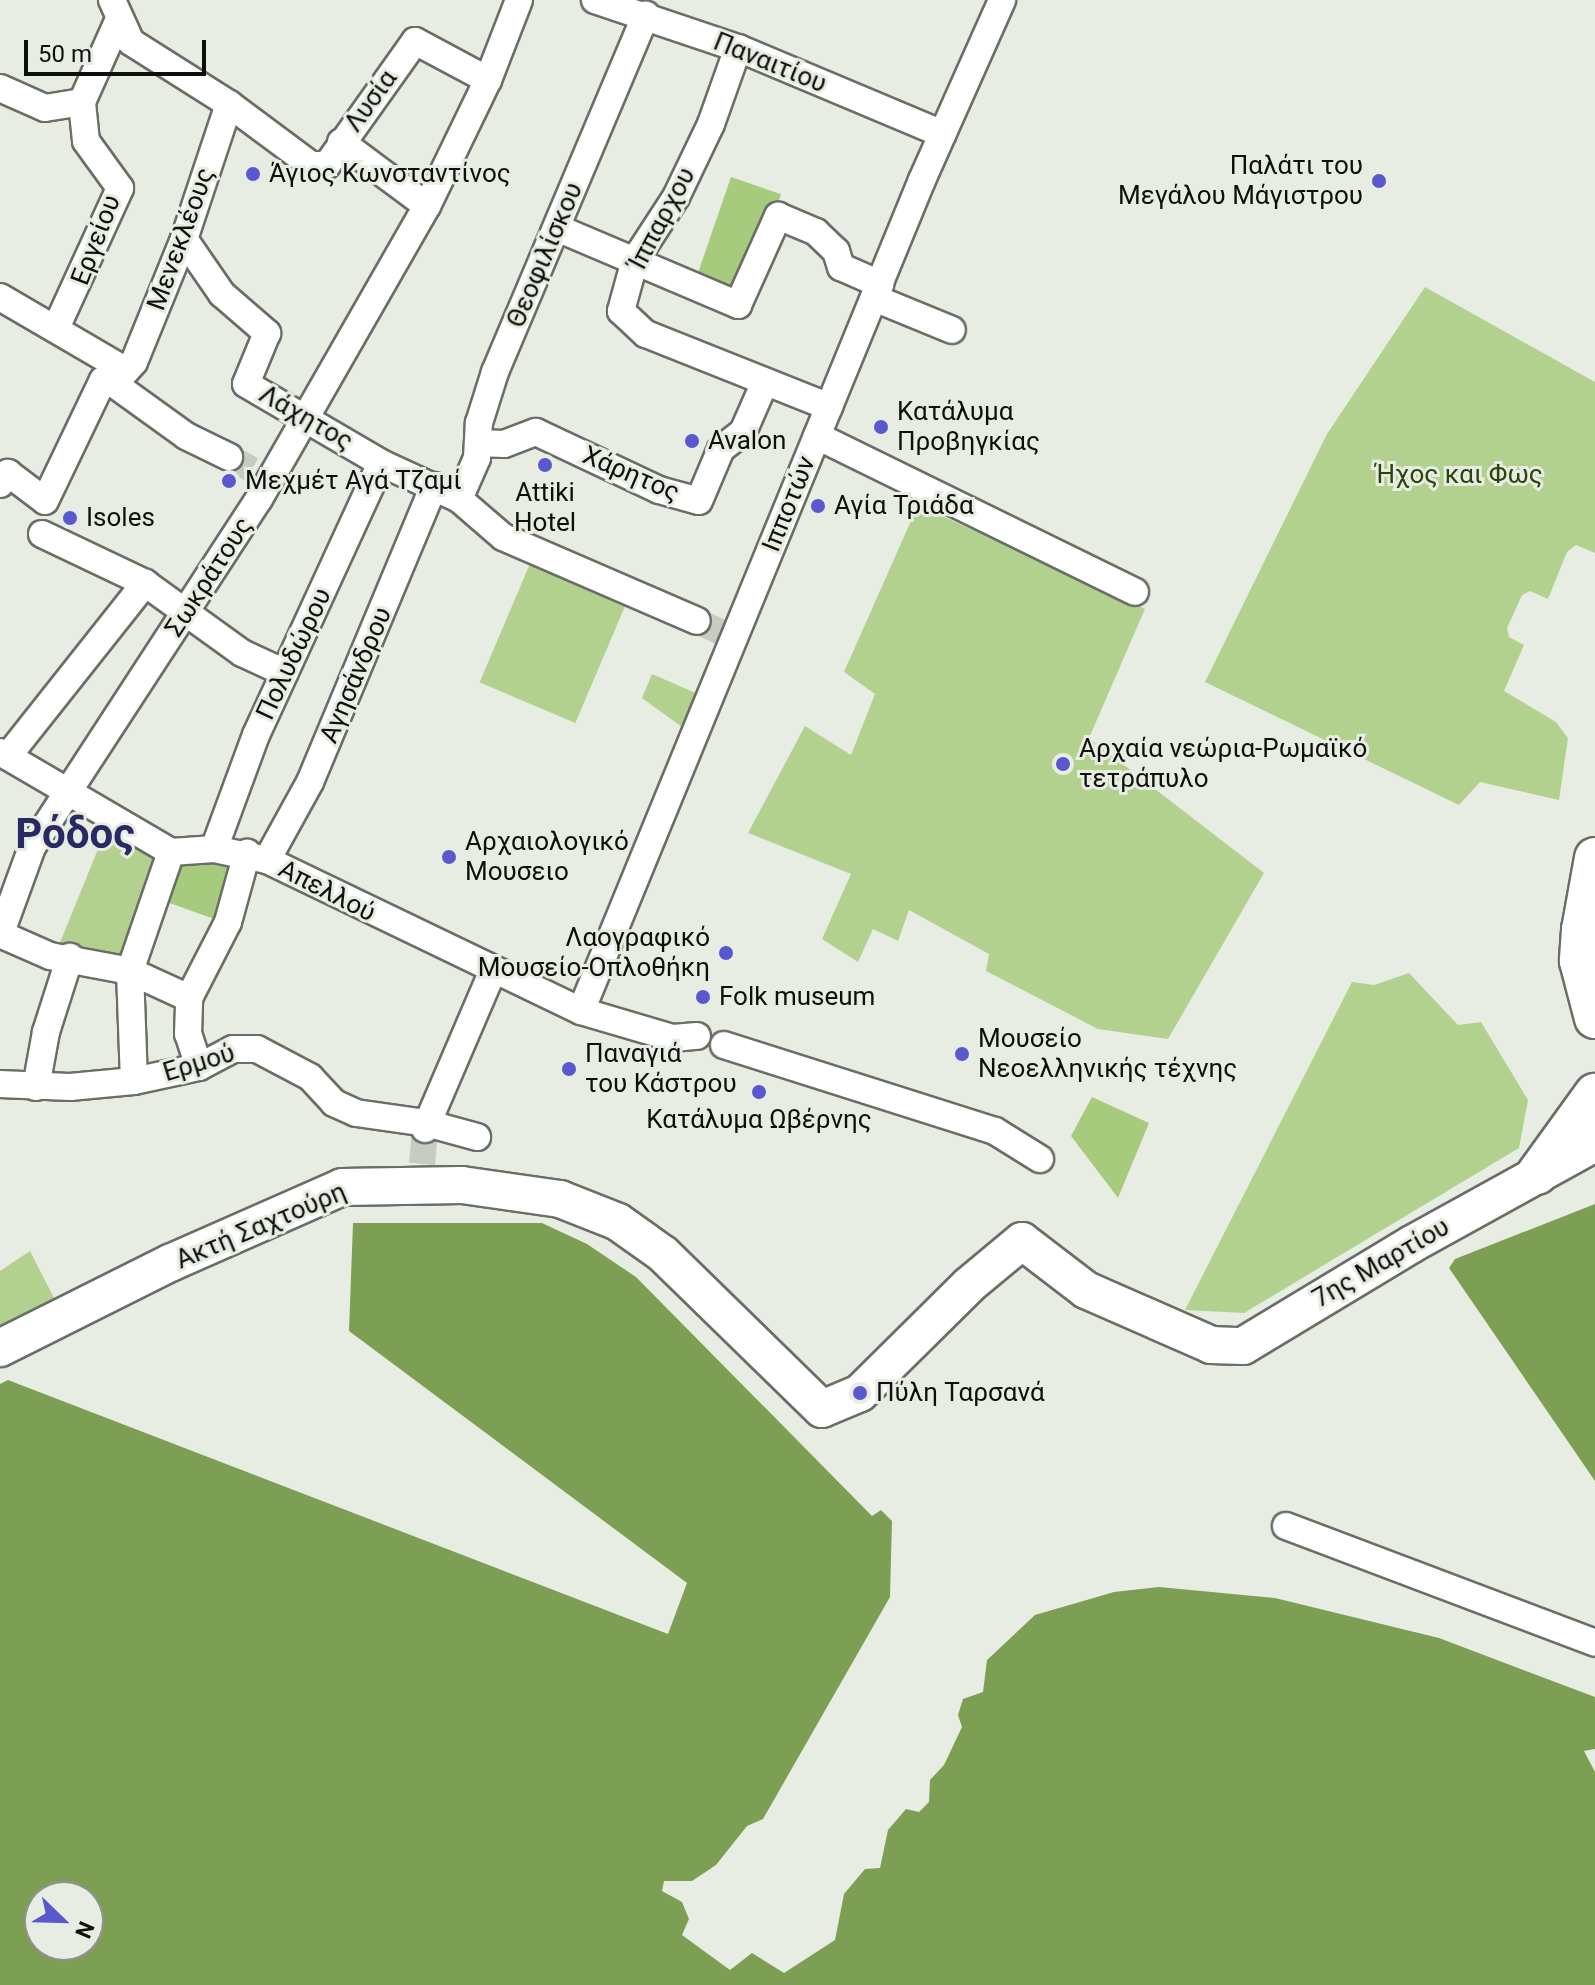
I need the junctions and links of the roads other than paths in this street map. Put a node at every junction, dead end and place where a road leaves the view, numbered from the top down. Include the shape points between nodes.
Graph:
1 (519, 0) edge
2 (595, 0) edge
3 (1002, 0) edge
4 (115, 10) edge
5 (646, 15) junction
6 (738, 48) junction
7 (488, 80) junction
8 (0, 88) edge
9 (82, 102) junction
10 (229, 104) junction
11 (943, 134) junction
12 (341, 142) junction
13 (427, 206) junction
14 (557, 228) junction
15 (184, 239) junction
16 (635, 260) junction
17 (877, 291) junction
18 (0, 297) edge
19 (56, 328) junction
20 (952, 330) dead end
21 (118, 376) junction
22 (765, 382) junction
23 (829, 407) junction
24 (305, 416) junction
25 (817, 436) junction
26 (478, 443) junction
27 (229, 457) tunnel mouth
28 (381, 463) junction
29 (0, 484) edge
30 (434, 486) junction
31 (459, 499) junction
32 (42, 534) dead end
33 (145, 583) junction
34 (1135, 592) dead end
35 (187, 614) junction
36 (718, 630) junction
37 (285, 673) junction
38 (4, 754) edge
39 (70, 795) junction
40 (214, 849) junction
41 (171, 852) junction
42 (257, 857) junction
43 (1595, 858) edge
44 (6, 906) edge
45 (0, 935) edge
46 (1588, 942) edge
47 (70, 957) junction
48 (493, 970) junction
49 (130, 971) junction
50 (189, 998) junction
51 (581, 1011) junction
52 (1595, 1018) edge
53 (697, 1036) dead end
54 (724, 1045) dead end
55 (199, 1067) junction
56 (134, 1081) junction
57 (0, 1084) edge
58 (36, 1087) junction
59 (1595, 1094) edge
60 (425, 1126) junction
61 (477, 1137) dead end
62 (1595, 1143) edge
63 (1040, 1159) dead end
64 (1537, 1174) junction
65 (0, 1348) edge
66 (846, 1402) joint
67 (1286, 1526) dead end
68 (1595, 1643) edge

1 - 7 street, Σωκράτους
2 - 5 street, Παναιτίου
3 - 11 street, Ιπποτών
4 - 9 street
4 - 10 street via 131,42
5 - 6 street, Παναιτίου
5 - 14 street, Θεοφιλίσκου
6 - 11 street, Παναιτίου
6 - 16 street, Ίππαρχου via 711,124 676,197
7 - 12 street, Λυσία via 415,41
7 - 13 street, Σωκράτους
8 - 9 street via 45,108
9 - 19 street, Εργείου via 86,141 120,188
10 - 12 street via 311,165 327,165
10 - 15 street, Μενεκλέους
11 - 17 street, Ιπποτών
12 - 13 street, Λυσία
13 - 24 street, Σωκράτους
14 - 16 street
14 - 26 street, Θεοφιλίσκου via 495,372
15 - 21 street, Μενεκλέους via 134,362
15 - 24 street, Λάχητος via 222,294 267,333 246,384
16 - 17 street via 738,305 778,216 816,232 836,251 841,267
16 - 22 street, Ίππαρχου via 621,311 637,326
17 - 20 street
17 - 23 street, Ιπποτών
18 - 19 street
19 - 21 street
21 - 27 street via 186,436
21 - 29 street, Μενεκλέους via 103,380 45,501 8,473
22 - 23 street, Ίππαρχου
22 - 26 street, Χάρητος via 743,432 721,449 699,501 659,490 536,432 504,444
23 - 25 street, Ιπποτών
24 - 28 street, Λάχητος
24 - 35 street, Σωκράτους via 263,476
25 - 34 street
25 - 36 street, Ιπποτών
26 - 31 street, Θεοφιλίσκου
28 - 30 street, Λάχητος
28 - 37 street, Πολυδώρου
30 - 31 street, Λάχητος
30 - 42 street, Αγησάνδρου via 310,782
31 - 36 street, Λάχητος via 503,537
32 - 33 street
33 - 35 street
33 - 38 street
35 - 37 street via 242,653
35 - 39 street, Σωκράτους
36 - 51 street, Ιπποτών
37 - 40 street, Πολυδώρου
38 - 39 street
39 - 41 street
39 - 44 street, Σωκράτους via 32,847
40 - 41 street, Απελλού
40 - 42 street, Απελλού
41 - 49 street
42 - 48 street, Απελλού
42 - 50 street, Αγησάνδρου
43 - 46 main road
44 - 45 street, Σωκράτους
45 - 47 street via 50,956
46 - 52 main road via 1580,961
47 - 49 street
47 - 58 street via 46,1032
48 - 51 street, Απελλού
48 - 60 street
49 - 50 street
49 - 56 street
50 - 55 street via 188,1034
51 - 53 street, Απελλού via 673,1038
54 - 63 street via 995,1131
55 - 56 street, Ερμού
55 - 60 street, Ερμού via 233,1049 257,1049 310,1077 334,1103 356,1113
56 - 58 street, Ερμού
57 - 58 street, Ερμού
59 - 64 main road
60 - 61 street, Ερμού
62 - 64 main road, 7ης Μαρτίου
64 - 66 main road, 7ης Μαρτίου via 1243,1346 1211,1345 1086,1290 1022,1241
65 - 66 main road, Ακτή Σαχτούρη via 170,1263 342,1187 462,1185 560,1199 618,1222 663,1254 822,1409
67 - 68 street

